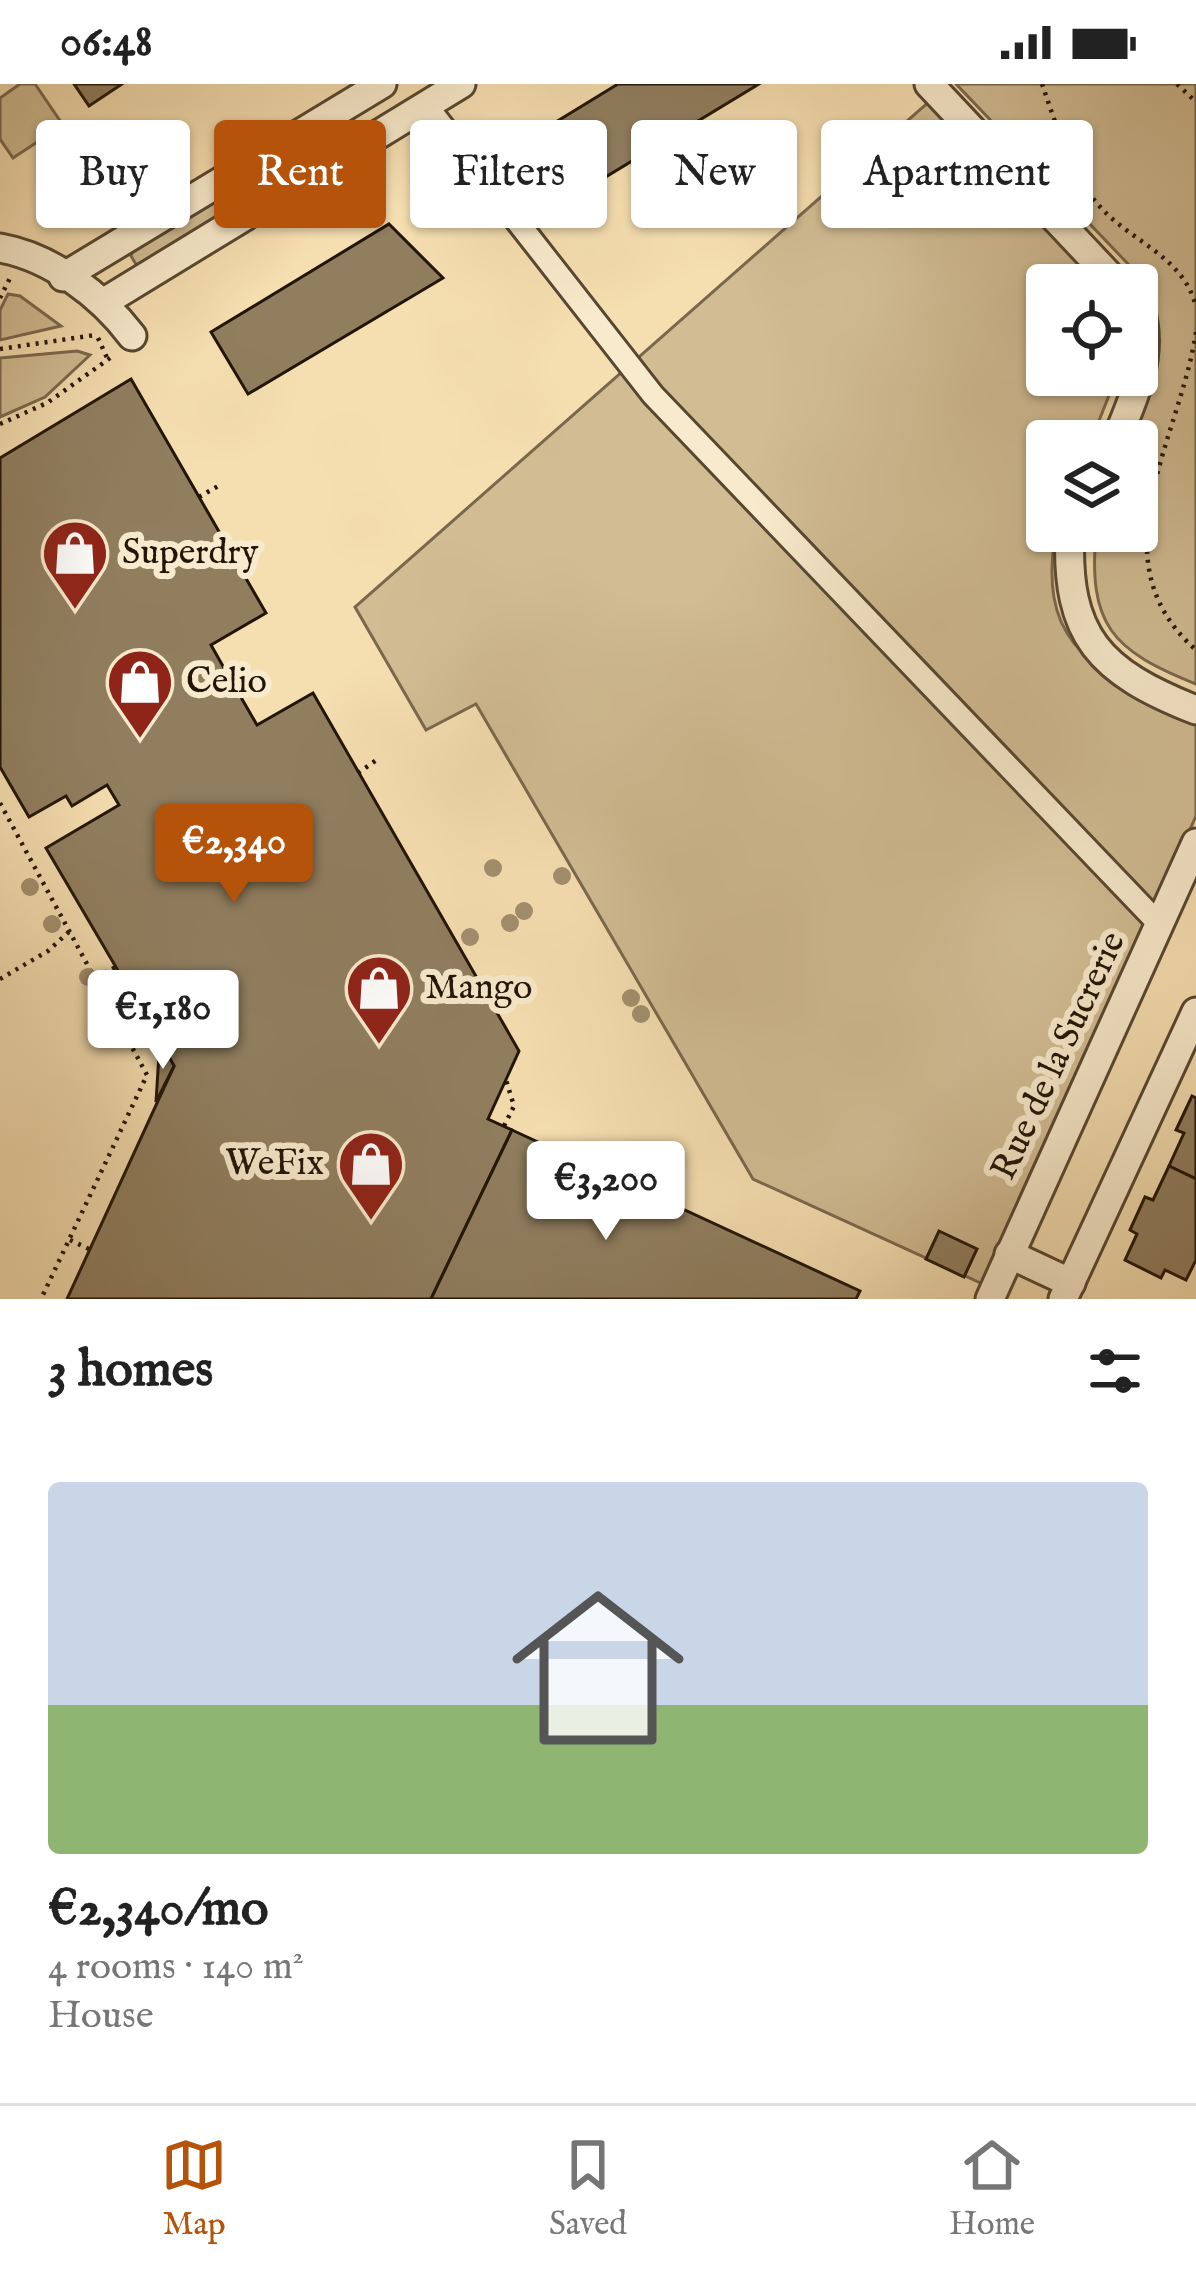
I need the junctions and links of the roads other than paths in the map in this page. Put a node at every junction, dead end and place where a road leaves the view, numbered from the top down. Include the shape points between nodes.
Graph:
1 (382, 84) edge
2 (461, 84) edge
3 (929, 84) edge
4 (945, 84) edge
5 (426, 105) junction
6 (0, 248) edge
7 (1098, 264) edge
8 (1113, 264) edge
9 (63, 277) junction
10 (98, 313) junction
11 (132, 335) road end
12 (1071, 552) edge
13 (1080, 552) edge
14 (1196, 698) edge
15 (1196, 710) edge
16 (1196, 843) edge
17 (1159, 924) junction
18 (1196, 1012) edge
19 (1009, 1254) junction
20 (1067, 1291) edge
21 (990, 1299) edge

1 - 9 street
2 - 5 street
3 - 7 street
4 - 8 street
5 - 10 street
5 - 17 street via 653,395
6 - 9 street
9 - 10 street
10 - 11 street
12 - 15 street via 1072,604 1084,636 1127,677
13 - 14 street via 1080,581 1098,637 1133,668
16 - 17 street, Rue de la Sucrerie
17 - 19 street, Rue de la Sucrerie
18 - 20 street
19 - 20 street
19 - 21 street, Rue de la Sucrerie

